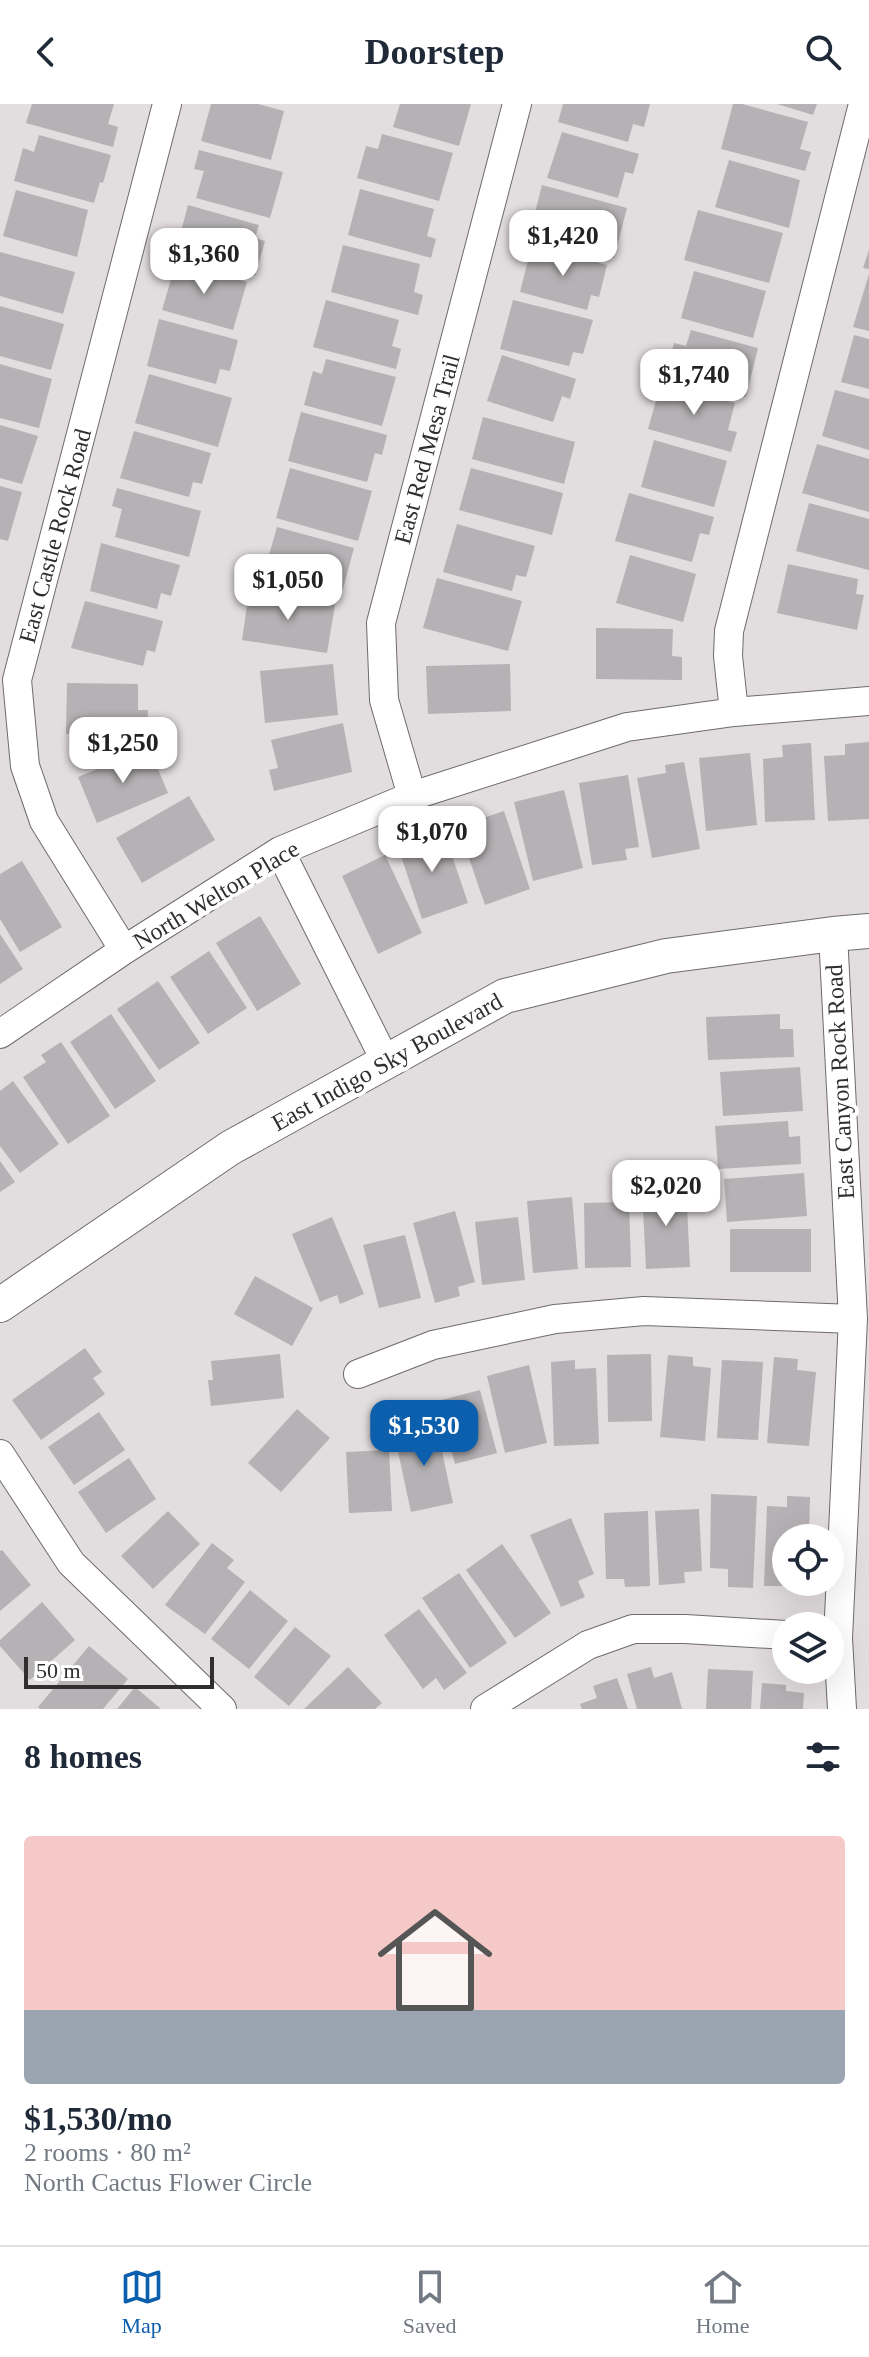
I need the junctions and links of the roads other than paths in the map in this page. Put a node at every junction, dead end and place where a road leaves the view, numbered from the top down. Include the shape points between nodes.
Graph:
1 (167, 104) edge
2 (517, 104) edge
3 (863, 104) edge
4 (869, 701) edge
5 (734, 712) junction
6 (412, 796) junction
7 (280, 851) junction
8 (869, 931) edge
9 (833, 934) junction
10 (124, 950) junction
11 (0, 1034) edge
12 (386, 1062) junction
13 (856, 1158) edge
14 (0, 1305) edge
15 (853, 1319) junction
16 (358, 1374) dead end
17 (0, 1454) edge
18 (836, 1612) edge
19 (772, 1634) edge
20 (839, 1684) edge
21 (222, 1709) edge
22 (485, 1709) edge
23 (842, 1709) edge

1 - 10 street, East Castle Rock Road via 17,680 25,766 44,821
2 - 6 street, East Red Mesa Trail via 381,623 384,700
3 - 5 street via 729,631
4 - 5 street, North Welton Place
5 - 6 street, North Welton Place via 627,727
6 - 7 street, North Welton Place
7 - 10 street, North Welton Place
7 - 12 street
8 - 9 street, East Indigo Sky Boulevard
9 - 12 street, East Indigo Sky Boulevard via 666,956 505,996
9 - 13 street, East Canyon Rock Road
10 - 11 street, North Welton Place
12 - 14 street, East Indigo Sky Boulevard via 230,1148
13 - 15 street, East Canyon Rock Road
15 - 16 street via 644,1311 555,1319 433,1345
15 - 18 street, East Canyon Rock Road
17 - 21 street via 71,1563
19 - 22 street via 633,1629 588,1645
20 - 23 street, East Canyon Rock Road

